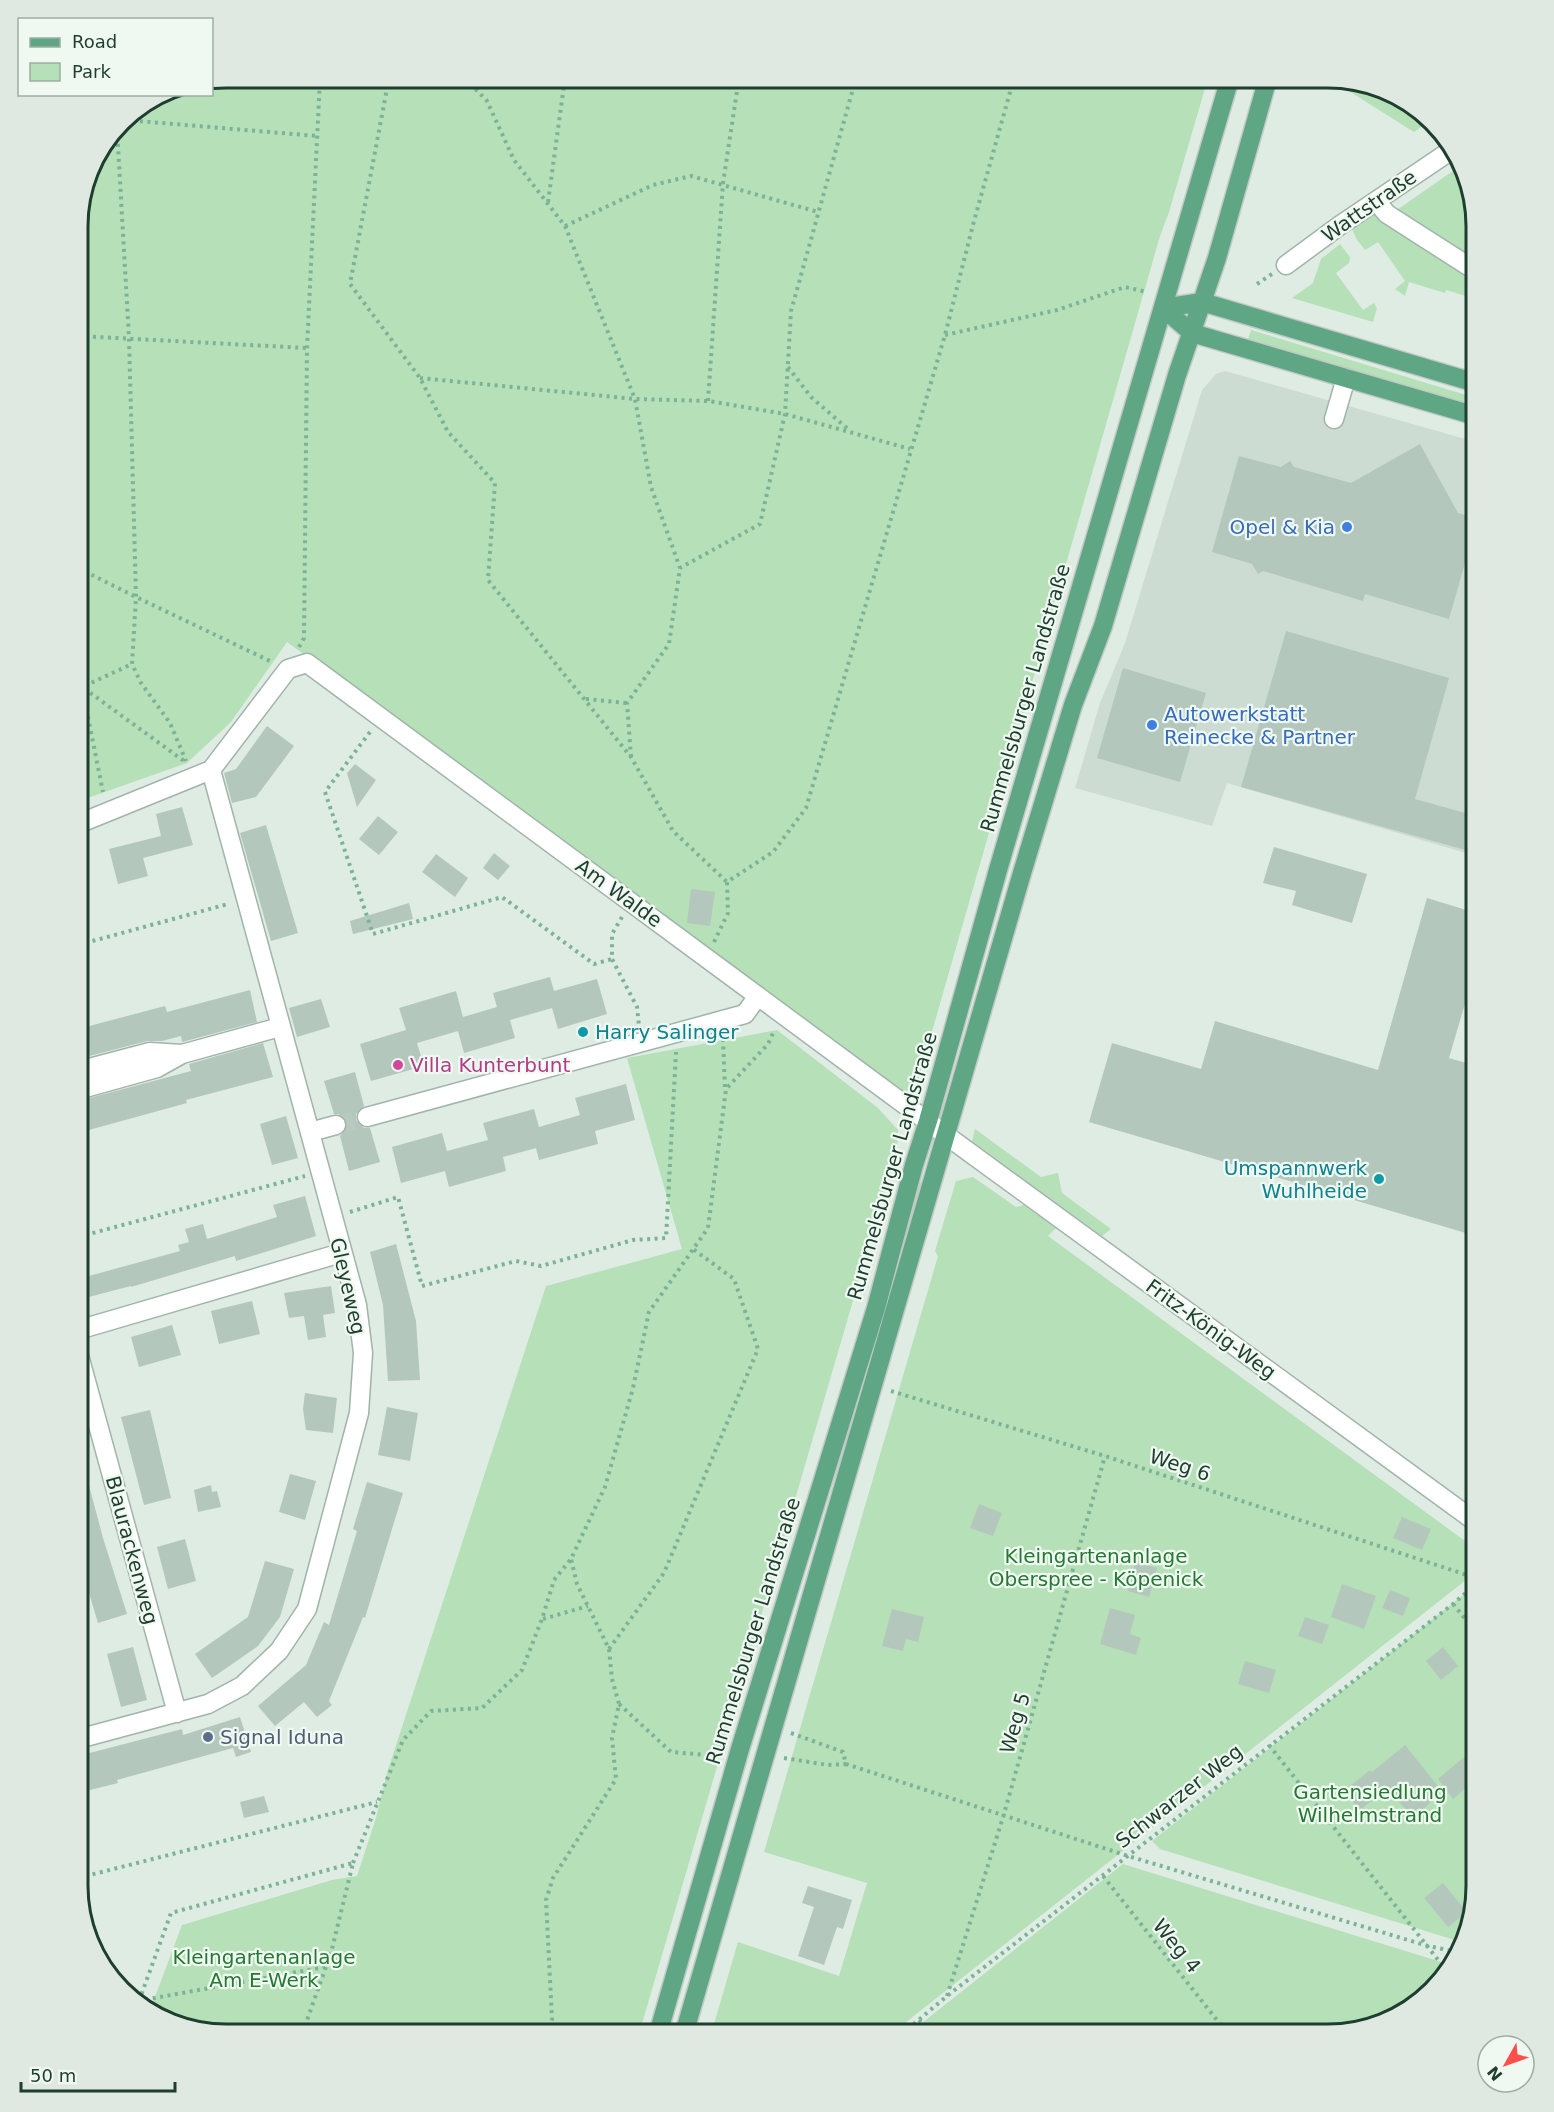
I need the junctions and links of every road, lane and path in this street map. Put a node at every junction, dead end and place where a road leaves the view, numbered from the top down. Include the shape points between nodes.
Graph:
1 (319, 89) edge
2 (387, 89) edge
3 (475, 89) edge
4 (563, 89) edge
5 (737, 89) edge
6 (853, 89) edge
7 (1011, 89) edge
8 (1227, 89) edge
9 (1265, 89) edge
10 (138, 121) edge
11 (317, 136) junction
12 (118, 142) edge
13 (1445, 154) edge
14 (723, 183) junction
15 (1376, 201) junction
16 (548, 202) junction
17 (818, 212) junction
18 (565, 226) junction
19 (1286, 265) dead end
20 (1466, 265) edge
21 (1147, 292) dead end
22 (1202, 302) junction
23 (1163, 308) junction
24 (1192, 333) junction
25 (945, 335) junction
26 (89, 336) edge
27 (129, 338) junction
28 (307, 348) junction
29 (787, 366) junction
30 (420, 378) junction
31 (1346, 378) junction
32 (1466, 380) edge
33 (635, 399) junction
34 (708, 401) junction
35 (1466, 413) edge
36 (785, 414) junction
37 (1334, 419) dead end
38 (852, 433) junction
39 (910, 449) junction
40 (680, 568) junction
41 (89, 573) edge
42 (136, 597) junction
43 (132, 664) junction
44 (281, 666) junction
45 (89, 683) edge
46 (89, 693) edge
47 (584, 699) junction
48 (627, 703) junction
49 (89, 727) edge
50 (370, 732) dead end
51 (631, 757) junction
52 (211, 770) junction
53 (103, 792) dead end
54 (89, 821) edge
55 (727, 882) junction
56 (246, 899) junction
57 (622, 916) dead end
58 (89, 942) edge
59 (706, 958) junction
60 (612, 959) junction
61 (758, 996) junction
62 (280, 1027) junction
63 (723, 1028) dead end
64 (776, 1028) dead end
65 (639, 1032) dead end
66 (676, 1051) dead end
67 (182, 1054) junction
68 (88, 1068) edge
69 (88, 1087) edge
70 (726, 1089) junction
71 (367, 1117) tunnel mouth
72 (928, 1121) junction
73 (336, 1125) tunnel mouth
74 (310, 1132) junction
75 (946, 1135) junction
76 (320, 1172) junction
77 (345, 1213) dead end
78 (88, 1234) edge
79 (693, 1249) junction
80 (341, 1253) junction
81 (88, 1327) edge
82 (873, 1386) junction
83 (88, 1390) edge
84 (1105, 1456) junction
85 (1466, 1515) edge
86 (571, 1559) junction
87 (1466, 1575) edge
88 (1466, 1593) edge
89 (1453, 1604) junction
90 (588, 1606) junction
91 (542, 1619) junction
92 (1466, 1620) edge
93 (609, 1649) junction
94 (619, 1704) junction
95 (177, 1713) junction
96 (773, 1727) junction
97 (88, 1736) edge
98 (1269, 1745) junction
99 (738, 1758) junction
100 (783, 1758) dead end
101 (846, 1764) junction
102 (378, 1801) junction
103 (1004, 1814) junction
104 (1128, 1856) junction
105 (352, 1863) junction
106 (88, 1875) edge
107 (1103, 1876) junction
108 (1425, 1945) junction
109 (1450, 1949) edge
110 (1441, 1964) edge
111 (326, 1967) junction
112 (141, 1994) edge
113 (947, 1996) junction
114 (149, 1999) edge
115 (919, 2020) junction
116 (306, 2023) edge
117 (550, 2023) edge
118 (661, 2023) edge
119 (687, 2023) edge
120 (915, 2024) edge
121 (923, 2024) edge
122 (1220, 2024) edge

1 - 11 path
2 - 30 path via 350,284
3 - 16 path via 486,101 514,160
4 - 16 path
5 - 14 path
6 - 17 path
7 - 25 path
8 - 23 main road, Rummelsburger Landstraße
9 - 22 main road
10 - 11 path
11 - 28 path
12 - 27 path
13 - 15 street, Wattstraße
14 - 17 path
14 - 18 path via 691,176 653,185
14 - 34 path
15 - 19 street, Wattstraße
15 - 20 street via 1387,214
16 - 18 path
17 - 29 path via 791,312
18 - 33 path
21 - 25 path via 1125,287 1057,310
22 - 23 main road
22 - 24 main road
22 - 32 main road
23 - 24 main road
23 - 72 main road, Rummelsburger Landstraße
24 - 31 main road
24 - 75 main road via 1103,627 1073,705
25 - 39 path
26 - 27 path
27 - 28 path
27 - 42 path
28 - 44 path via 304,638
29 - 36 path
29 - 38 path via 811,398
30 - 33 path
30 - 47 path via 448,432 495,483 488,580
31 - 35 main road
31 - 37 street
33 - 34 path
33 - 40 path via 651,487
34 - 36 path
36 - 38 path
36 - 40 path via 760,524
38 - 39 path
39 - 55 path via 806,808 774,852
40 - 48 path via 669,644
41 - 42 path
42 - 43 path
42 - 44 path
43 - 45 path
43 - 46 path via 170,723 187,763
44 - 52 street
44 - 59 street, Am Walde via 307,663
47 - 48 path
47 - 51 path
48 - 51 path
49 - 53 path
50 - 60 path via 325,792 373,934 502,897 594,964
51 - 55 path via 673,831
52 - 54 street
52 - 56 street, Gleyeweg
55 - 59 path via 728,913
56 - 58 path
56 - 62 street, Gleyeweg
57 - 60 path via 612,934
59 - 61 street, Am Walde
60 - 65 path via 637,1007
61 - 71 street via 745,1014
61 - 72 street, Am Walde
62 - 67 street
62 - 74 street, Gleyeweg
63 - 70 path
64 - 70 path via 768,1044
66 - 77 path via 666,1238 633,1240 541,1266 516,1261 422,1286 398,1197
67 - 68 street via 150,1052
67 - 69 street via 157,1068
70 - 79 path via 708,1228
72 - 75 street, Am Walde
72 - 99 main road, Rummelsburger Landstraße via 876,1308
73 - 74 street
74 - 76 street, Gleyeweg
75 - 82 main road
75 - 85 street, Fritz-König-Weg
76 - 78 path
76 - 80 street, Gleyeweg
79 - 86 path via 649,1312 633,1388 605,1486
79 - 93 path via 734,1279 758,1349 664,1573
80 - 81 street
80 - 95 street, Gleyeweg via 357,1305 363,1353 359,1413 307,1609 279,1650 242,1686 208,1704
82 - 84 path, Weg 6
82 - 96 main road
83 - 95 street, Blaurackenweg
84 - 87 path, Weg 6
84 - 103 path, Weg 5
86 - 90 path
86 - 91 path via 554,1580
88 - 89 path, Schwarzer Weg
89 - 92 path
89 - 98 path, Schwarzer Weg
90 - 91 path
90 - 93 path
91 - 102 path via 522,1670 482,1708 431,1711 403,1740
93 - 94 path
94 - 99 path via 671,1752
94 - 117 path via 612,1738 616,1779 553,1878 546,1899
95 - 97 street, Gleyeweg
96 - 101 path via 843,1752
96 - 119 main road
98 - 104 path, Schwarzer Weg
98 - 108 path
99 - 118 main road, Rummelsburger Landstraße
100 - 101 path
101 - 103 path
102 - 105 path
102 - 106 path
103 - 104 path
103 - 113 path, Weg 5
104 - 107 path, Schwarzer Weg
104 - 108 path
105 - 111 path
105 - 112 path via 171,1913
107 - 113 path, Schwarzer Weg
107 - 122 path, Weg 4
108 - 109 path
108 - 110 path
111 - 114 path
111 - 116 path
113 - 115 path, Schwarzer Weg
115 - 120 path, Schwarzer Weg
115 - 121 path

